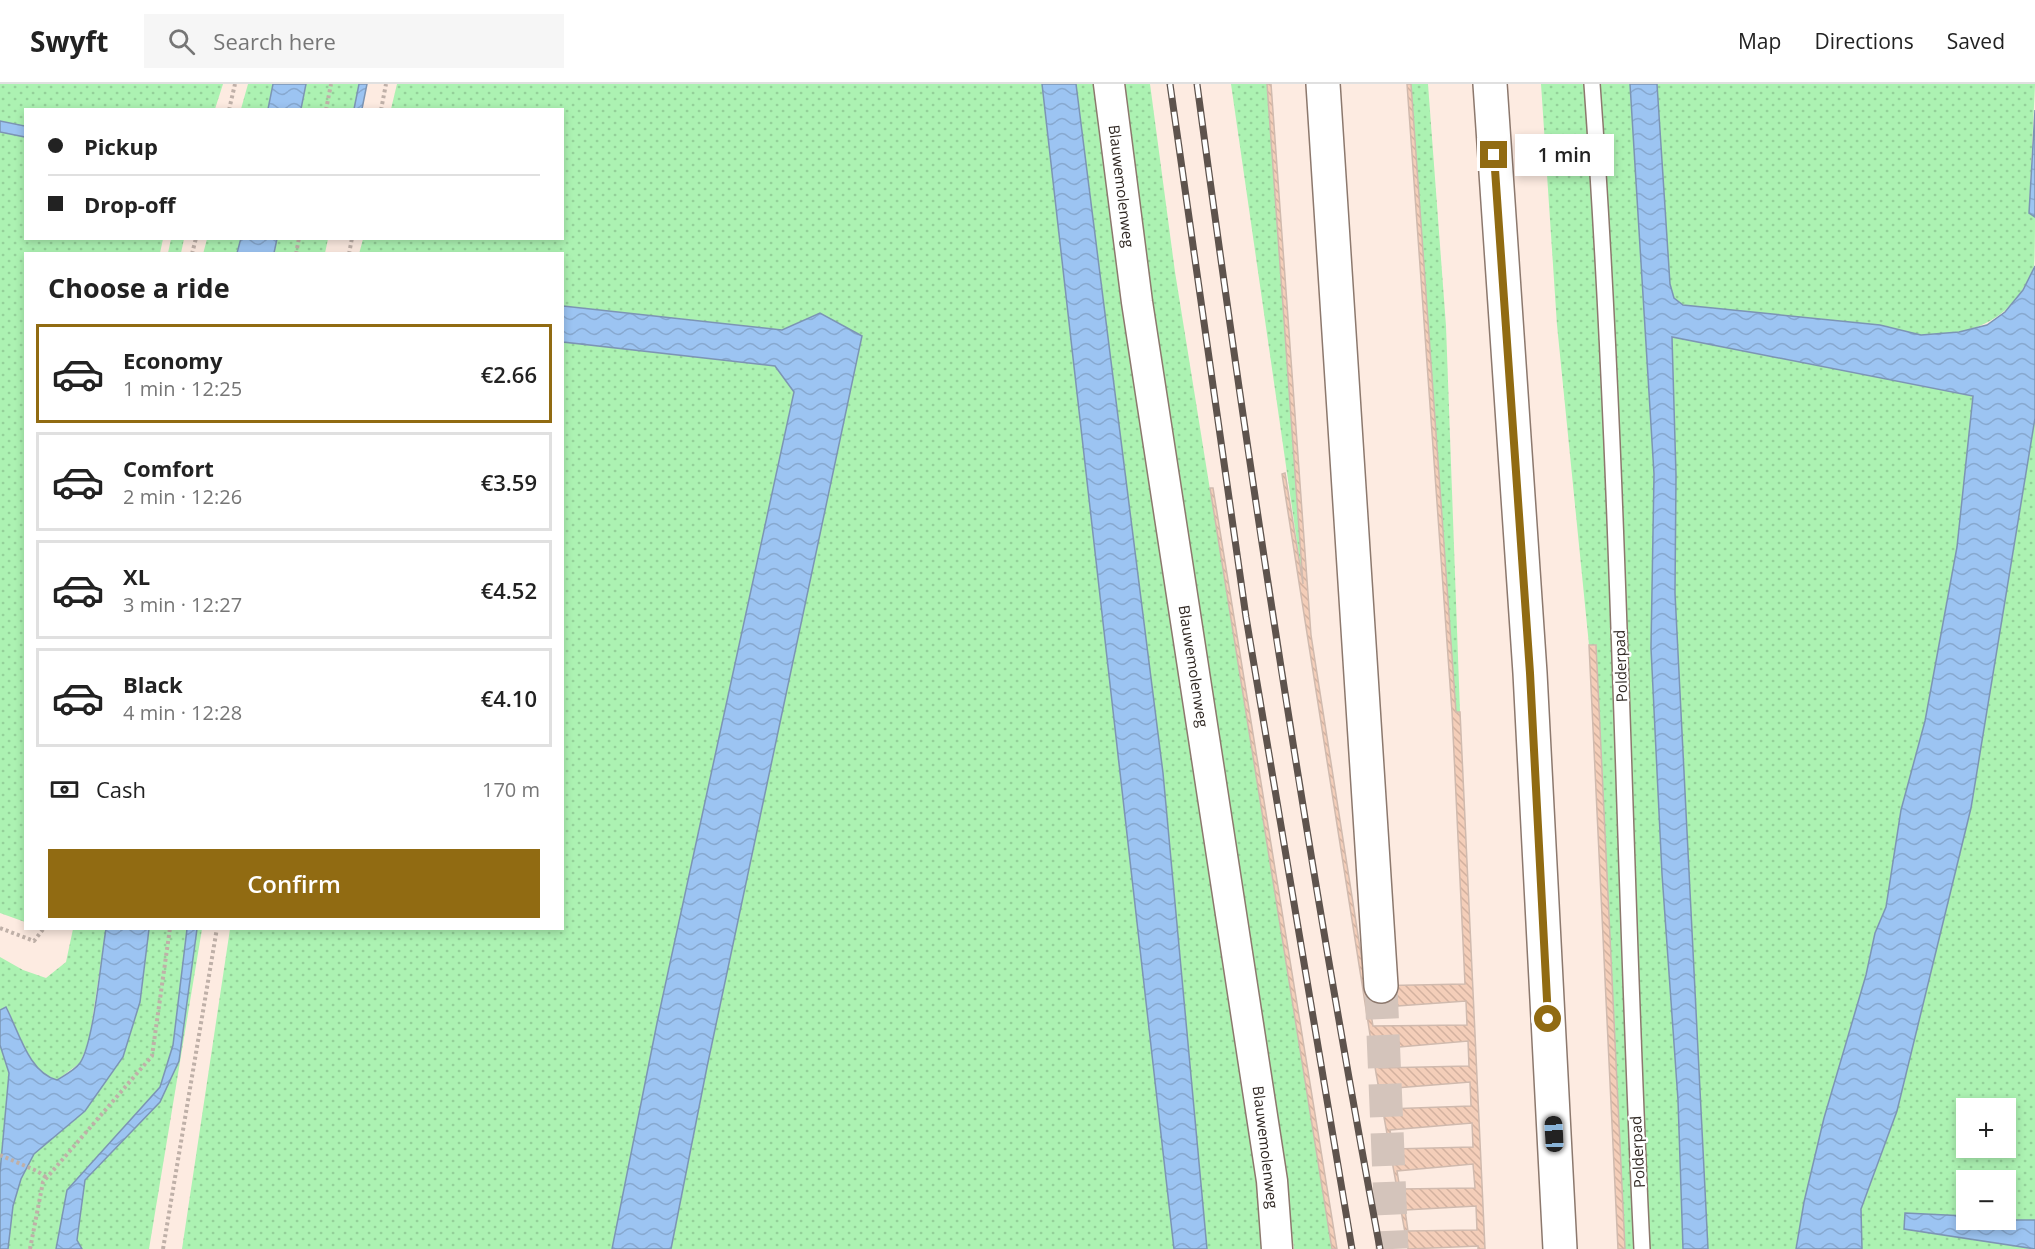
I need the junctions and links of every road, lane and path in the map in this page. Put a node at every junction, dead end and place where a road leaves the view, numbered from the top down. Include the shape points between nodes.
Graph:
1 (235, 84) edge
2 (331, 84) edge
3 (386, 84) edge
4 (1109, 84) edge
5 (1323, 84) edge
6 (1490, 84) edge
7 (1592, 84) edge
8 (229, 108) edge
9 (326, 108) edge
10 (381, 108) edge
11 (0, 928) edge
12 (42, 930) edge
13 (170, 930) edge
14 (217, 930) edge
15 (1381, 986) tunnel mouth
16 (0, 1155) edge
17 (47, 1178) junction
18 (30, 1249) edge
19 (163, 1249) edge
20 (1277, 1249) edge
21 (1560, 1249) edge
22 (1642, 1249) edge

1 - 8 path
2 - 9 path
3 - 10 path
4 - 20 street, Blauwemolenweg via 1137,302 1271,1169
5 - 15 highway
6 - 21 highway via 1530,673
7 - 22 lane, Polderpad via 1605,270
11 - 12 path via 34,941
13 - 17 path via 152,1056
14 - 19 path
16 - 17 path
17 - 18 path

